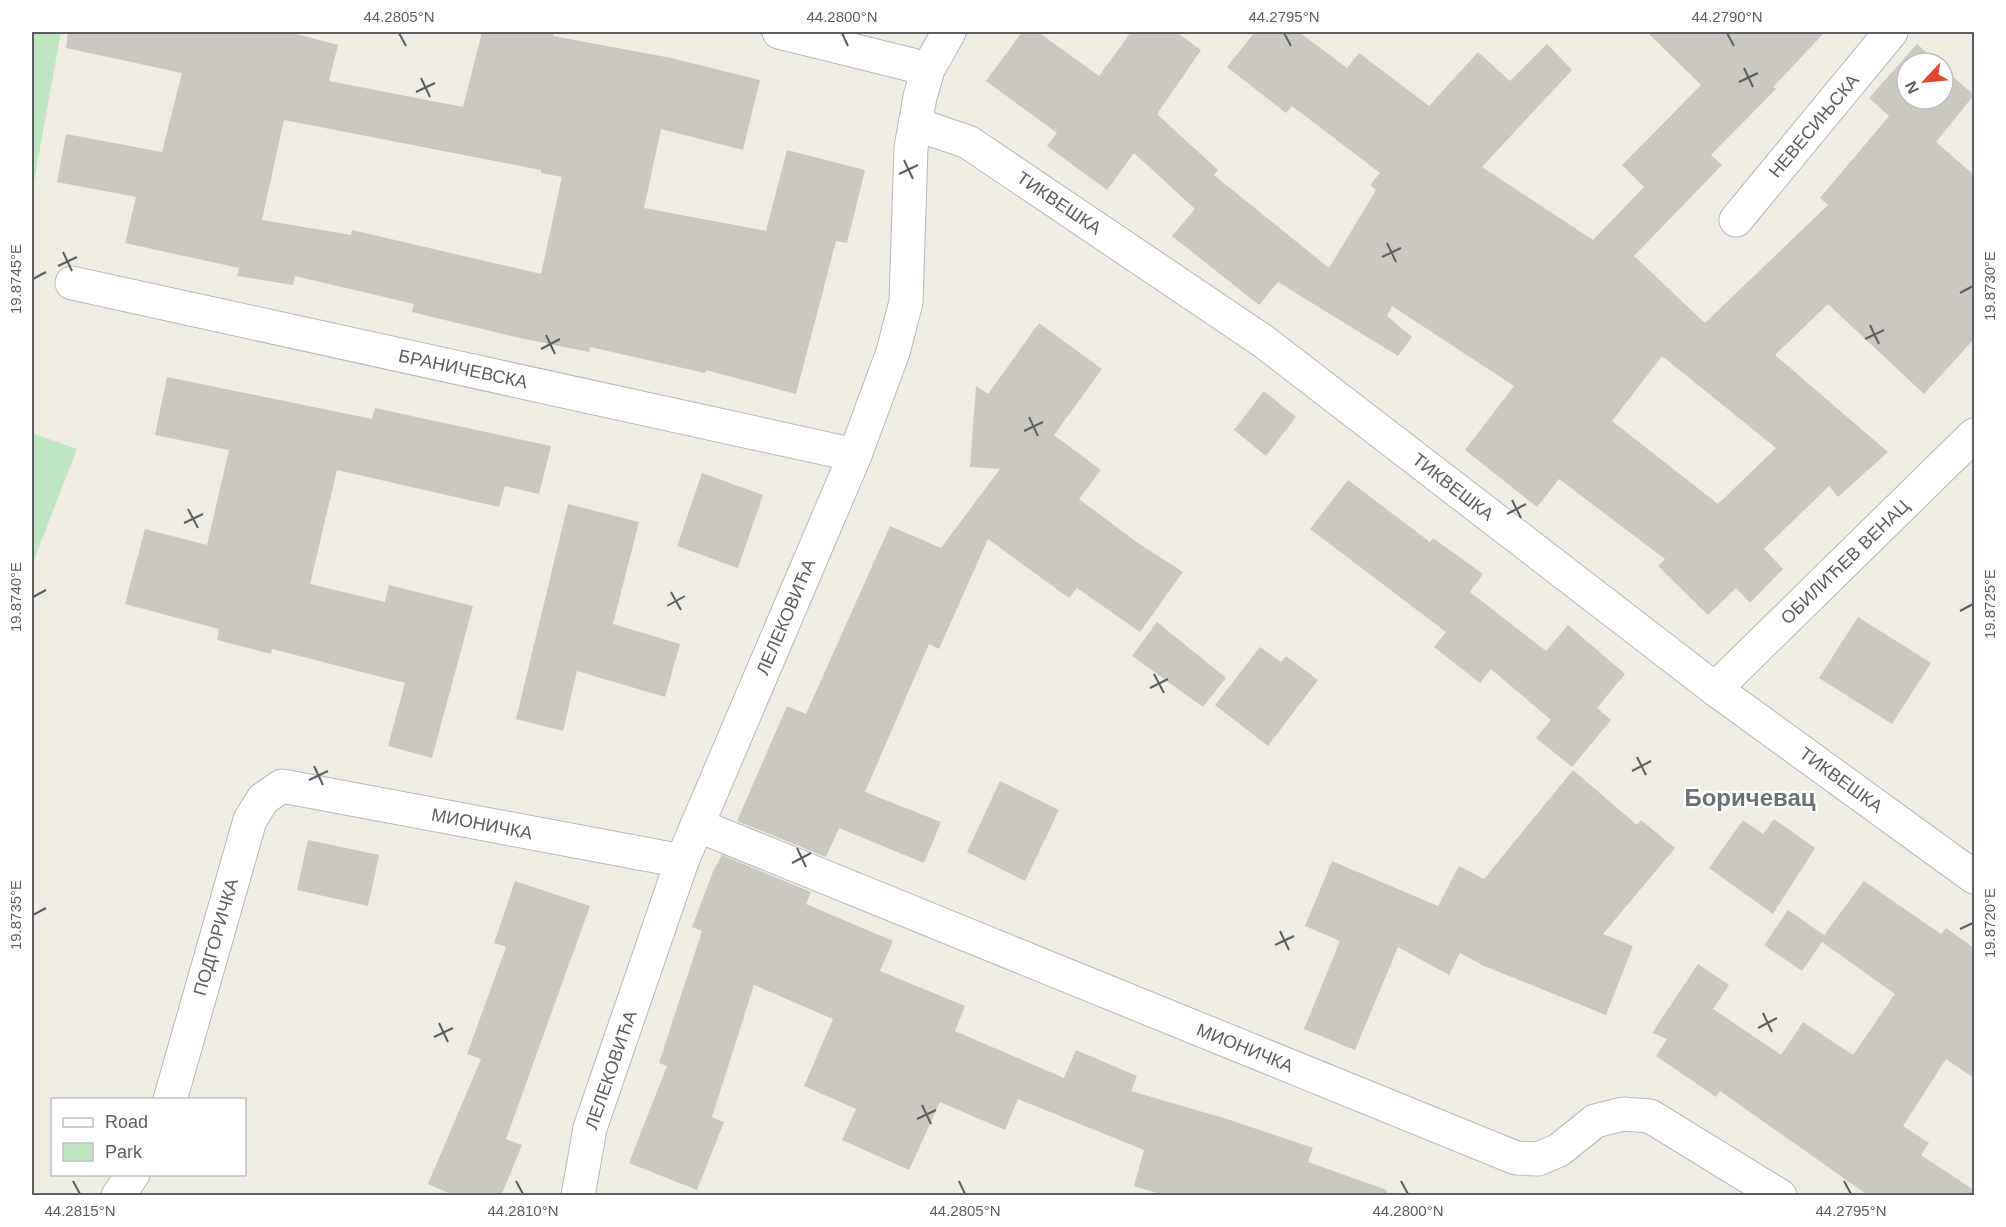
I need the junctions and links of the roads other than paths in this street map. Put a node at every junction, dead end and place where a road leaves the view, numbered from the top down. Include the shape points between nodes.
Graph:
1 (779, 32) edge
2 (949, 32) edge
3 (1891, 32) edge
4 (928, 69) junction
5 (915, 124) junction
6 (1736, 220) dead end
7 (72, 283) dead end
8 (1974, 435) edge
9 (855, 455) junction
10 (1715, 689) junction
11 (282, 786) joint
12 (697, 825) junction
13 (682, 861) junction
14 (1974, 877) edge
15 (171, 1098) edge
16 (132, 1176) edge
17 (118, 1196) edge
18 (578, 1196) edge
19 (1780, 1196) edge

1 - 4 street
2 - 4 street, ЛЕЛЕКОВИЋА
3 - 6 street, НЕВЕСИЊСКА
4 - 5 street, ЛЕЛЕКОВИЋА
5 - 9 street, ЛЕЛЕКОВИЋА via 906,302 893,352
5 - 10 street, ТИКВЕШКА via 968,142 1263,341
7 - 9 street, БРАНИЧЕВСКА
8 - 10 street, ОБИЛИЋЕВ ВЕНАЦ
9 - 12 street, ЛЕЛЕКОВИЋА
10 - 14 street, ТИКВЕШКА
11 - 13 street, МИОНИЧКА
11 - 15 street, ПОДГОРИЧКА via 264,799 250,820
12 - 13 street, ЛЕЛЕКОВИЋА
12 - 19 street, МИОНИЧКА via 1516,1158 1538,1159 1559,1150 1595,1121 1623,1114 1650,1116
13 - 18 street, ЛЕЛЕКОВИЋА via 590,1128
16 - 17 street

